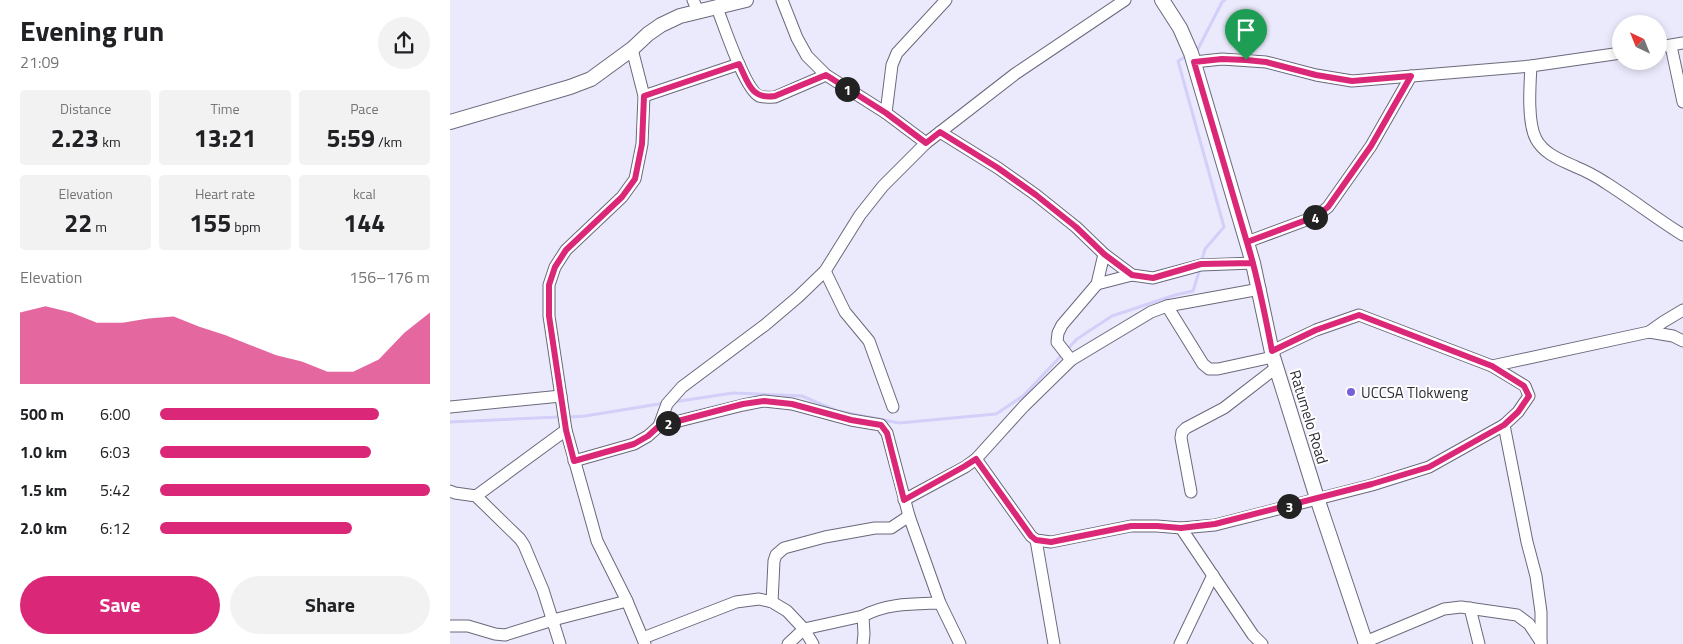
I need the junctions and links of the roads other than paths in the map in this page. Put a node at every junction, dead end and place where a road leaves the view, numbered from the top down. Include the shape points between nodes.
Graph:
1 (746, 0) edge
2 (782, 0) edge
3 (946, 0) edge
4 (1125, 0) edge
5 (1162, 0) edge
6 (697, 4) edge
7 (717, 8) junction
8 (1683, 43) edge
9 (1668, 46) edge
10 (1671, 46) junction
11 (632, 50) junction
12 (1612, 54) edge
13 (1194, 62) junction
14 (739, 64) junction
15 (1531, 66) junction
16 (826, 75) junction
17 (1411, 76) junction
18 (644, 96) junction
19 (1683, 102) edge
20 (886, 113) junction
21 (450, 122) edge
22 (940, 132) junction
23 (926, 143) junction
24 (1683, 235) edge
25 (1247, 242) junction
26 (1104, 254) junction
27 (1253, 263) junction
28 (825, 271) junction
29 (1132, 275) junction
30 (1097, 284) junction
31 (1260, 289) junction
32 (1167, 306) junction
33 (1683, 310) edge
34 (1649, 332) junction
35 (1683, 341) edge
36 (1274, 358) junction
37 (1071, 360) junction
38 (1492, 366) junction
39 (561, 396) junction
40 (450, 407) edge
41 (893, 407) dead end
42 (1504, 425) junction
43 (659, 426) junction
44 (566, 430) junction
45 (976, 459) junction
46 (574, 461) junction
47 (450, 490) edge
48 (1191, 492) dead end
49 (476, 496) junction
50 (1317, 498) junction
51 (904, 500) junction
52 (908, 516) junction
53 (1181, 528) junction
54 (1036, 540) junction
55 (1213, 575) junction
56 (627, 601) junction
57 (772, 602) junction
58 (940, 603) junction
59 (1470, 608) junction
60 (863, 616) junction
61 (552, 620) junction
62 (450, 626) edge
63 (804, 629) junction
64 (644, 641) edge
65 (1366, 643) edge
66 (1541, 643) edge
67 (560, 644) edge
68 (788, 644) edge
69 (813, 644) edge
70 (863, 644) edge
71 (960, 644) edge
72 (1054, 644) edge
73 (1180, 644) edge
74 (1262, 644) edge
75 (1479, 644) edge

1 - 7 street
2 - 16 street via 807,56
3 - 20 street via 897,53 892,65
4 - 22 street via 1016,74
5 - 13 street, Ratumelo Road via 1180,28
6 - 7 street
6 - 11 street via 648,34
7 - 14 street
8 - 10 street
9 - 10 street
10 - 19 street
11 - 18 street
11 - 21 street via 591,79
12 - 15 street
13 - 17 street via 1222,59 1266,62 1352,81
13 - 25 street, Ratumelo Road
14 - 16 street via 750,87 767,98
14 - 18 street
15 - 17 street
15 - 24 street via 1532,126 1540,145 1558,159 1606,183
16 - 20 street
17 - 25 street via 1371,146 1328,207 1317,216
18 - 39 street via 642,144 635,179 622,197 566,250 551,276 549,316
20 - 23 street
22 - 23 street
22 - 26 street via 1036,195
23 - 28 street via 883,186 860,215
25 - 27 street, Ratumelo Road
26 - 29 street
26 - 30 street
27 - 29 street via 1201,264 1153,278
27 - 31 street, Ratumelo Road
28 - 41 street via 845,312 869,341
28 - 43 street via 765,325 682,388 667,404
29 - 30 street
30 - 37 street via 1058,334 1057,342
31 - 32 street
31 - 36 street, Ratumelo Road
32 - 36 street via 1203,364 1209,368
32 - 37 street via 1151,312
33 - 34 street
34 - 35 street
34 - 38 street
36 - 38 street via 1316,330 1359,315
36 - 48 street via 1224,408 1182,432
36 - 50 street, Ratumelo Road
37 - 45 street
38 - 42 street via 1524,386 1529,396
39 - 40 street
39 - 44 street
42 - 50 street via 1429,467
42 - 66 street via 1536,576
43 - 46 street via 634,444
43 - 51 street via 764,401 792,404 878,424 887,433
44 - 46 street
44 - 49 street
45 - 51 street
45 - 54 street
46 - 56 street via 597,541
47 - 49 street
49 - 61 street via 524,545
50 - 53 street via 1215,524
50 - 65 street, Ratumelo Road
51 - 52 street
52 - 57 street via 890,528 825,537 784,548 774,561
52 - 58 street
53 - 54 street via 1131,526 1051,542
53 - 55 street
54 - 72 street
55 - 73 street
55 - 74 street
56 - 61 street
56 - 64 street
57 - 63 street via 787,611
57 - 64 street via 759,599 736,602
58 - 60 street via 895,604
58 - 71 street
59 - 65 street via 1444,609
59 - 66 street via 1517,614 1529,624
59 - 75 street
60 - 63 street
60 - 70 street
61 - 62 street via 505,635 468,626
61 - 67 street
63 - 68 street
63 - 69 street

